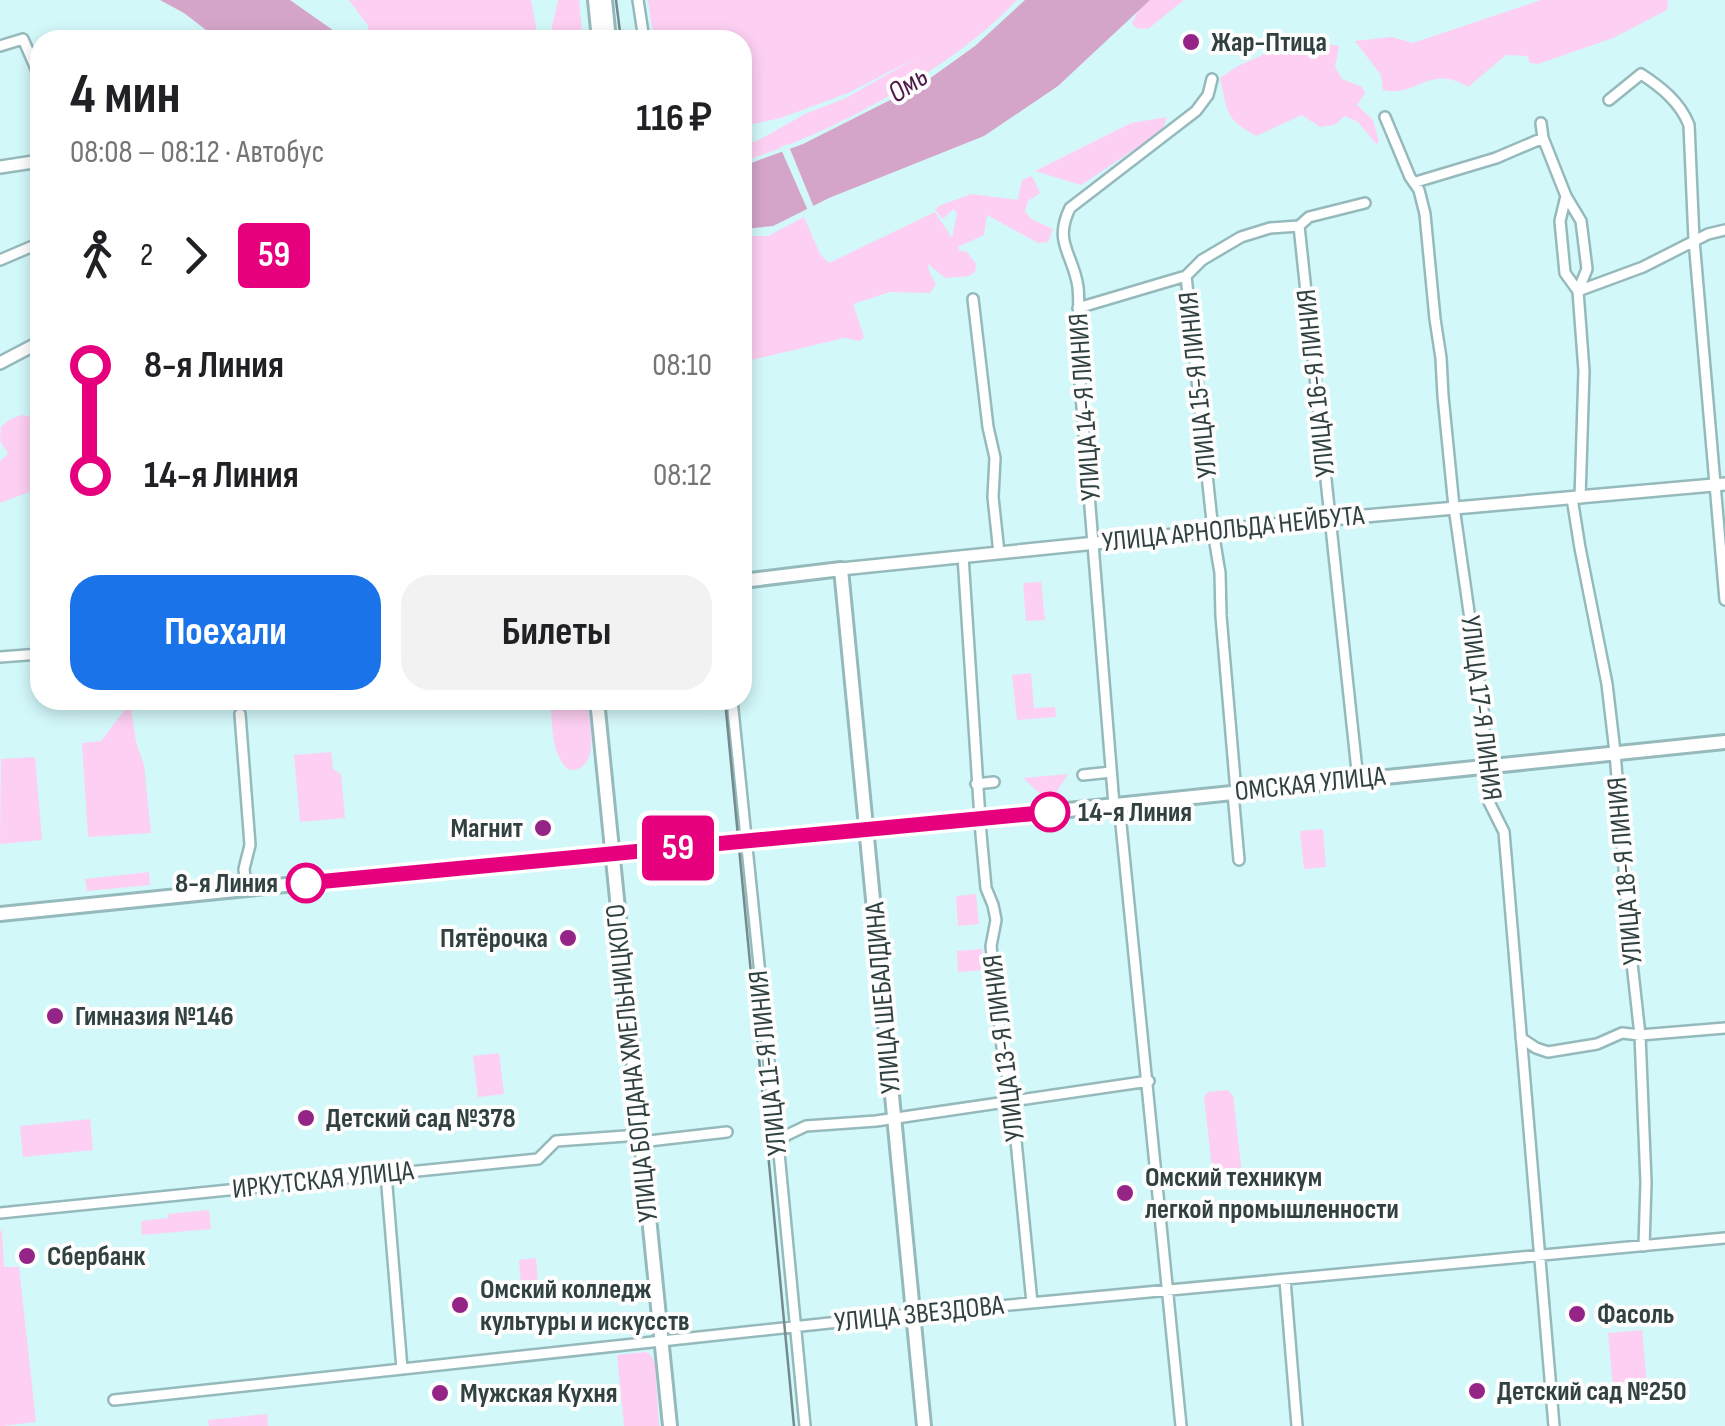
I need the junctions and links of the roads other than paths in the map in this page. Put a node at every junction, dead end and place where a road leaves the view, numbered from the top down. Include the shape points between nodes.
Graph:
1 (595, 0) edge
2 (605, 0) edge
3 (638, 0) edge
4 (598, 30) edge
5 (608, 30) edge
6 (643, 30) edge
7 (0, 46) edge
8 (30, 55) edge
9 (1212, 79) dead end
10 (1609, 100) dead end
11 (1385, 117) dead end
12 (1541, 124) dead end
13 (1543, 138) junction
14 (30, 162) edge
15 (0, 167) edge
16 (1416, 182) junction
17 (1566, 196) junction
18 (1365, 203) dead end
19 (1299, 226) junction
20 (1725, 230) edge
21 (1694, 240) junction
22 (30, 247) edge
23 (0, 260) edge
24 (1186, 276) junction
25 (1578, 291) junction
26 (974, 299) dead end
27 (1078, 308) junction
28 (30, 347) edge
29 (0, 363) edge
30 (1720, 484) edge
31 (1576, 498) junction
32 (1454, 508) junction
33 (1331, 519) junction
34 (1214, 531) junction
35 (1094, 543) junction
36 (999, 553) junction
37 (964, 556) junction
38 (841, 569) junction
39 (752, 580) edge
40 (1725, 600) edge
41 (30, 655) edge
42 (0, 657) edge
43 (598, 710) edge
44 (733, 710) edge
45 (240, 714) dead end
46 (1725, 742) edge
47 (1616, 752) junction
48 (1485, 766) junction
49 (1111, 772) junction
50 (1083, 775) dead end
51 (1358, 780) junction
52 (994, 782) dead end
53 (976, 784) junction
54 (1235, 792) junction
55 (1117, 805) junction
56 (980, 819) junction
57 (867, 831) junction
58 (745, 842) junction
59 (612, 854) junction
60 (1239, 860) dead end
61 (246, 889) junction
62 (0, 914) edge
63 (1725, 1028) edge
64 (1640, 1035) junction
65 (1521, 1038) junction
66 (1148, 1081) junction
67 (1012, 1100) junction
68 (894, 1118) junction
69 (727, 1132) dead end
70 (640, 1138) junction
71 (776, 1144) junction
72 (386, 1174) junction
73 (0, 1212) edge
74 (1725, 1238) edge
75 (1644, 1246) junction
76 (1540, 1256) junction
77 (1285, 1280) junction
78 (1168, 1290) junction
79 (1032, 1303) junction
80 (914, 1314) junction
81 (795, 1327) junction
82 (661, 1342) junction
83 (402, 1369) junction
84 (114, 1400) dead end
85 (670, 1426) edge
86 (805, 1426) edge
87 (924, 1426) edge
88 (1181, 1426) edge
89 (1297, 1426) edge
90 (1554, 1426) edge

1 - 4 main road
2 - 5 main road
3 - 6 street
7 - 8 street via 23,39
9 - 27 street, УЛИЦА 14-Я ЛИНИЯ via 1196,111 1070,208 1062,236
10 - 21 street via 1642,74 1685,115
11 - 16 street, УЛИЦА 17-Я ЛИНИЯ
12 - 13 street, УЛИЦА 18-Я ЛИНИЯ
13 - 16 street
13 - 17 street, УЛИЦА 18-Я ЛИНИЯ
14 - 15 street
16 - 32 street, УЛИЦА 17-Я ЛИНИЯ via 1439,332
17 - 25 street, УЛИЦА 18-Я ЛИНИЯ via 1560,221 1565,273
17 - 25 street, УЛИЦА 18-Я ЛИНИЯ via 1581,221 1587,269
18 - 19 street via 1309,216
19 - 24 street via 1241,237
19 - 33 street, УЛИЦА 16-Я ЛИНИЯ
20 - 21 street
21 - 25 street
21 - 30 street
22 - 23 street
24 - 27 street
24 - 34 street, УЛИЦА 15-Я ЛИНИЯ
25 - 31 street, УЛИЦА 18-Я ЛИНИЯ via 1584,370
26 - 36 street via 995,458
27 - 35 street, УЛИЦА 14-Я ЛИНИЯ
28 - 29 street
30 - 31 street, УЛИЦА АРНОЛЬДА НЕЙБУТА
30 - 40 street
31 - 32 street, УЛИЦА АРНОЛЬДА НЕЙБУТА
31 - 47 street, УЛИЦА 18-Я ЛИНИЯ
32 - 33 street, УЛИЦА АРНОЛЬДА НЕЙБУТА
32 - 48 street, УЛИЦА 17-Я ЛИНИЯ
33 - 34 street, УЛИЦА АРНОЛЬДА НЕЙБУТА
33 - 51 street, УЛИЦА 16-Я ЛИНИЯ
34 - 35 street, УЛИЦА АРНОЛЬДА НЕЙБУТА
34 - 54 street, УЛИЦА 15-Я ЛИНИЯ
35 - 36 street, УЛИЦА АРНОЛЬДА НЕЙБУТА
35 - 49 street, УЛИЦА 14-Я ЛИНИЯ
36 - 37 street, УЛИЦА АРНОЛЬДА НЕЙБУТА
37 - 38 street, УЛИЦА АРНОЛЬДА НЕЙБУТА
37 - 53 street, УЛИЦА 13-Я ЛИНИЯ
38 - 39 main road, УЛИЦА АРНОЛЬДА НЕЙБУТА
38 - 57 main road, УЛИЦА ШЕБАЛДИНА
41 - 42 street
43 - 59 main road, УЛИЦА БОГДАНА ХМЕЛЬНИЦКОГО
44 - 58 street, УЛИЦА 11-Я ЛИНИЯ
45 - 61 street via 250,845
46 - 47 main road, ОМСКАЯ УЛИЦА
47 - 48 main road, ОМСКАЯ УЛИЦА
47 - 64 street, УЛИЦА 18-Я ЛИНИЯ
48 - 51 main road, ОМСКАЯ УЛИЦА
48 - 65 street, УЛИЦА 17-Я ЛИНИЯ via 1488,800 1504,832
49 - 50 street
49 - 55 street, УЛИЦА 14-Я ЛИНИЯ
51 - 54 main road, ОМСКАЯ УЛИЦА
52 - 53 street
53 - 56 street, УЛИЦА 13-Я ЛИНИЯ
54 - 55 main road, ОМСКАЯ УЛИЦА
54 - 60 street, УЛИЦА 15-Я ЛИНИЯ
55 - 56 main road, ОМСКАЯ УЛИЦА
55 - 66 street, УЛИЦА 14-Я ЛИНИЯ
56 - 57 main road, ОМСКАЯ УЛИЦА
56 - 67 street, УЛИЦА 13-Я ЛИНИЯ
57 - 58 main road, ОМСКАЯ УЛИЦА
57 - 68 main road, УЛИЦА ШЕБАЛДИНА
58 - 59 main road, ОМСКАЯ УЛИЦА
58 - 71 street, УЛИЦА 11-Я ЛИНИЯ
59 - 61 main road, ОМСКАЯ УЛИЦА
59 - 70 main road, УЛИЦА БОГДАНА ХМЕЛЬНИЦКОГО
61 - 62 main road, ОМСКАЯ УЛИЦА
63 - 64 street
64 - 65 street via 1622,1033 1548,1052
64 - 75 street, УЛИЦА 18-Я ЛИНИЯ
65 - 76 street, УЛИЦА 17-Я ЛИНИЯ
66 - 67 street
66 - 78 street, УЛИЦА 14-Я ЛИНИЯ
67 - 68 street
67 - 79 street, УЛИЦА 13-Я ЛИНИЯ
68 - 71 street via 806,1126
68 - 80 main road, УЛИЦА ШЕБАЛДИНА
69 - 70 street, ИРКУТСКАЯ УЛИЦА
70 - 72 street, ИРКУТСКАЯ УЛИЦА via 556,1142 538,1159
70 - 82 main road, УЛИЦА БОГДАНА ХМЕЛЬНИЦКОГО
71 - 81 street, УЛИЦА 11-Я ЛИНИЯ
72 - 73 street, ИРКУТСКАЯ УЛИЦА
72 - 83 street
74 - 75 street, УЛИЦА ЗВЕЗДОВА
75 - 76 street, УЛИЦА ЗВЕЗДОВА
76 - 77 street, УЛИЦА ЗВЕЗДОВА
76 - 90 street, УЛИЦА 17-Я ЛИНИЯ
77 - 78 street, УЛИЦА ЗВЕЗДОВА
77 - 89 street
78 - 79 street, УЛИЦА ЗВЕЗДОВА
78 - 88 street, УЛИЦА 14-Я ЛИНИЯ
79 - 80 street, УЛИЦА ЗВЕЗДОВА
80 - 81 street, УЛИЦА ЗВЕЗДОВА
80 - 87 main road, УЛИЦА ШЕБАЛДИНА
81 - 82 street, УЛИЦА ЗВЕЗДОВА
81 - 86 street, УЛИЦА 11-Я ЛИНИЯ
82 - 83 street, УЛИЦА ЗВЕЗДОВА
82 - 85 main road, УЛИЦА БОГДАНА ХМЕЛЬНИЦКОГО
83 - 84 street, УЛИЦА ЗВЕЗДОВА

